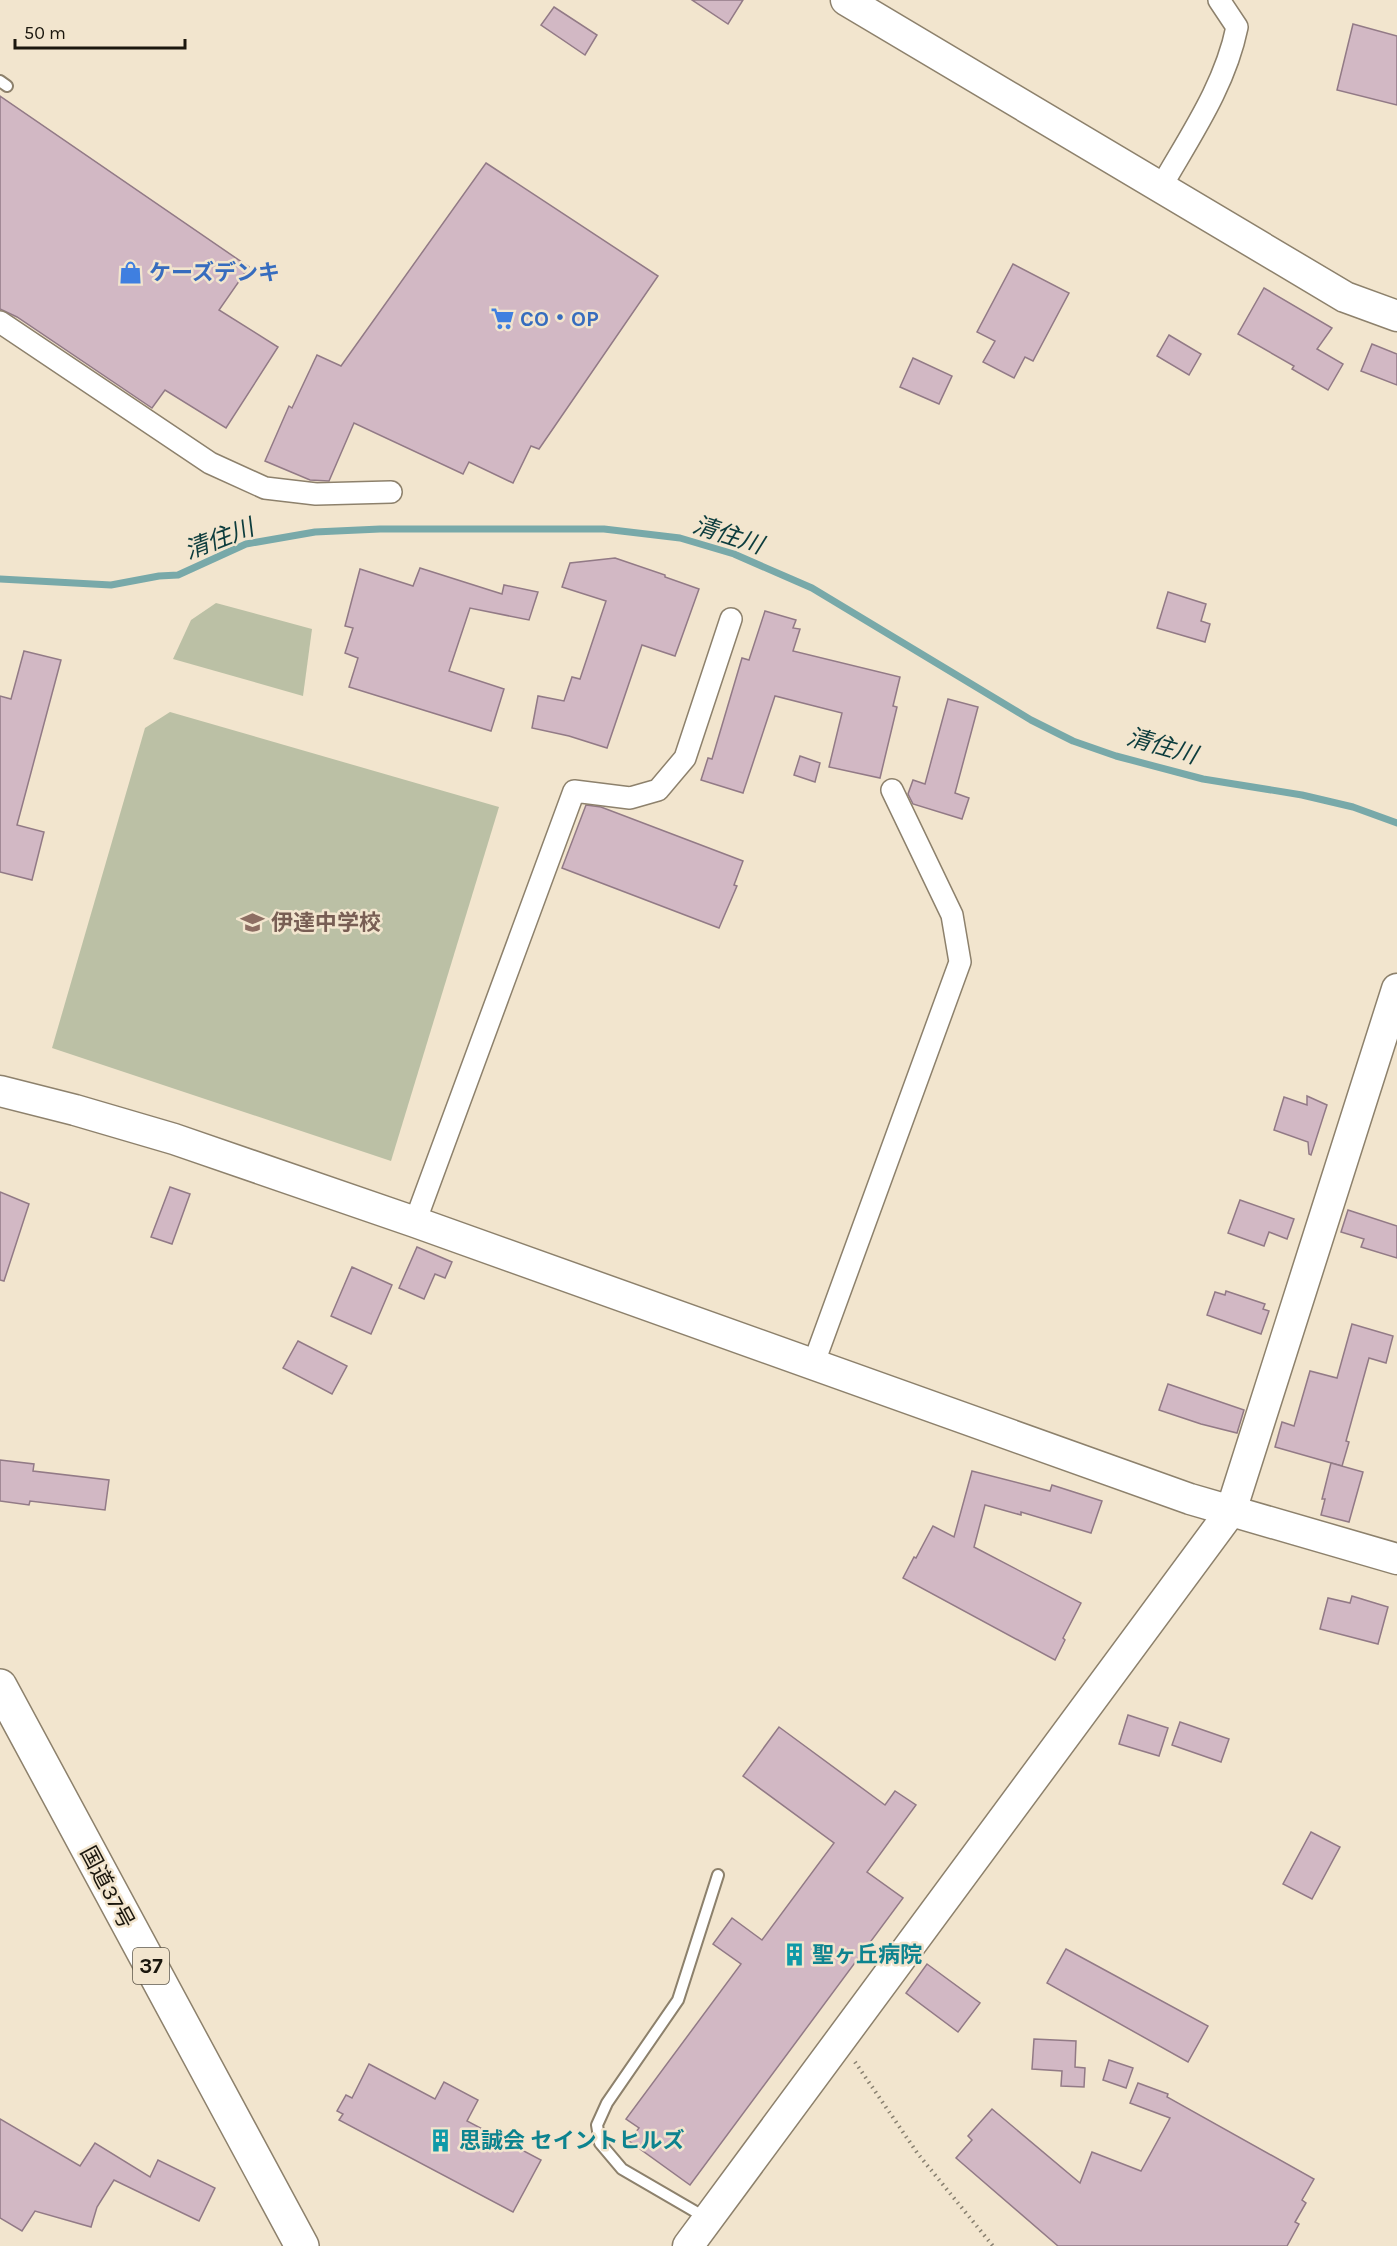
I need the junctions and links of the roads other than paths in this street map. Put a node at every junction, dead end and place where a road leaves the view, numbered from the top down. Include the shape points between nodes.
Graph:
1 (846, 0) edge
2 (1219, 0) edge
3 (1161, 187) junction
4 (1397, 316) edge
5 (0, 322) edge
6 (391, 492) dead end
7 (731, 619) dead end
8 (892, 790) dead end
9 (1397, 989) edge
10 (0, 1091) edge
11 (415, 1222) junction
12 (813, 1365) junction
13 (1231, 1512) junction
14 (1397, 1559) edge
15 (0, 1686) edge
16 (718, 1875) dead end
17 (708, 2219) junction
18 (302, 2246) edge
19 (688, 2246) edge

1 - 3 street
2 - 3 street via 1237,27 1232,48 1219,86
3 - 4 street via 1345,297
5 - 6 street via 210,463 265,488 316,494
7 - 11 street via 685,758 658,790 630,798 574,791
8 - 12 street via 952,915 960,962
9 - 13 street
10 - 11 street via 174,1139
11 - 12 street
12 - 13 street
13 - 14 street
13 - 17 street
15 - 18 highway, 国道37号 / 37
16 - 17 lane via 678,2000 607,2103 597,2125 600,2143 622,2169
17 - 19 street

